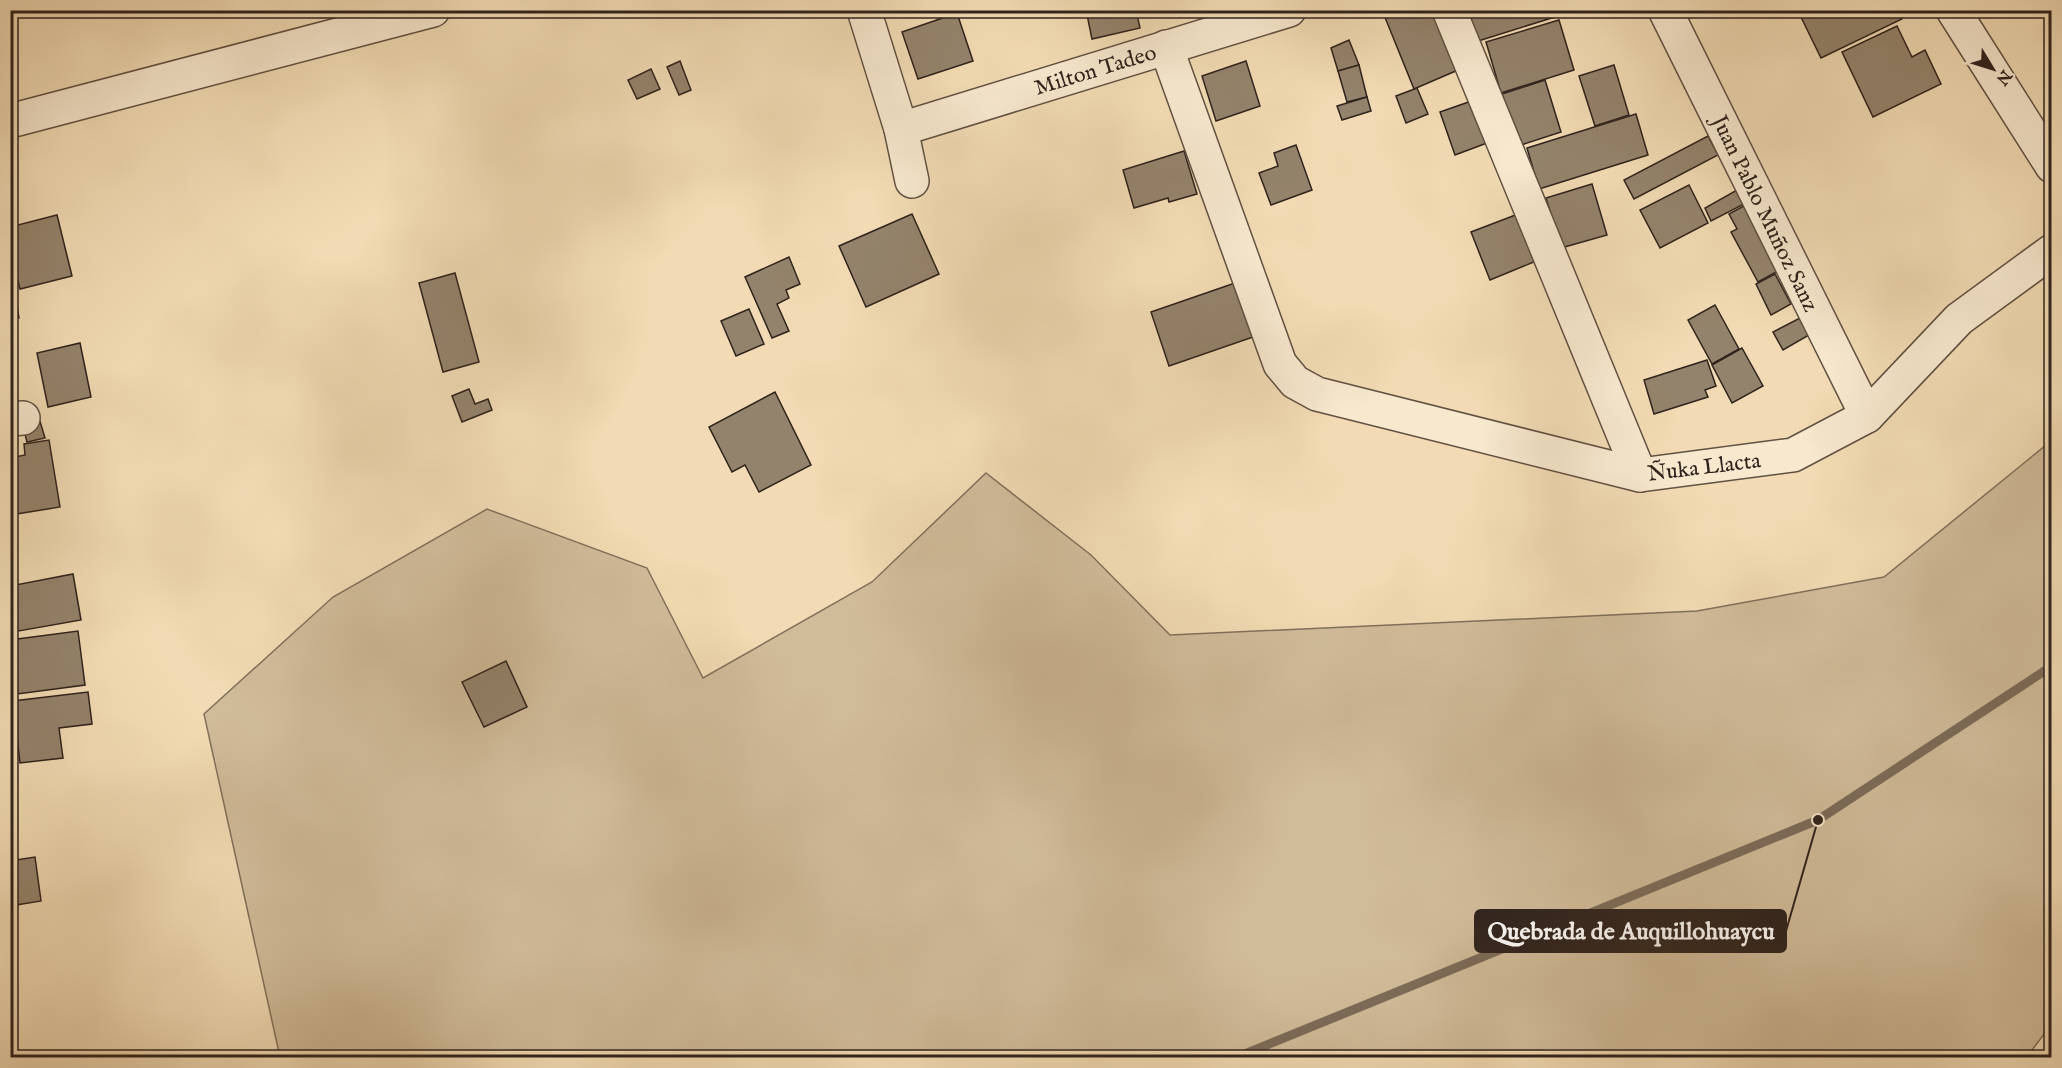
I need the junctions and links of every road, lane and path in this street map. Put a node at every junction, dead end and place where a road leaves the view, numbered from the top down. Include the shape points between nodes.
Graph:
1 (433, 10) edge
2 (864, 10) edge
3 (1289, 10) edge
4 (1449, 10) edge
5 (1665, 10) edge
6 (1953, 10) edge
7 (1166, 47) junction
8 (10, 121) edge
9 (901, 129) junction
10 (2052, 166) edge
11 (912, 181) dead end
12 (2052, 250) edge
13 (1867, 416) junction
14 (1640, 475) junction

1 - 8 street
2 - 9 street
3 - 7 street, Milton Tadeo
4 - 14 street
5 - 13 street, Juan Pablo Muñoz Sanz
6 - 10 street
7 - 9 street, Milton Tadeo
7 - 14 street, Ñuka Llacta via 1280,364 1295,382 1317,394
9 - 11 street
12 - 13 street, Ñuka Llacta via 1959,319
13 - 14 street, Ñuka Llacta via 1793,455

